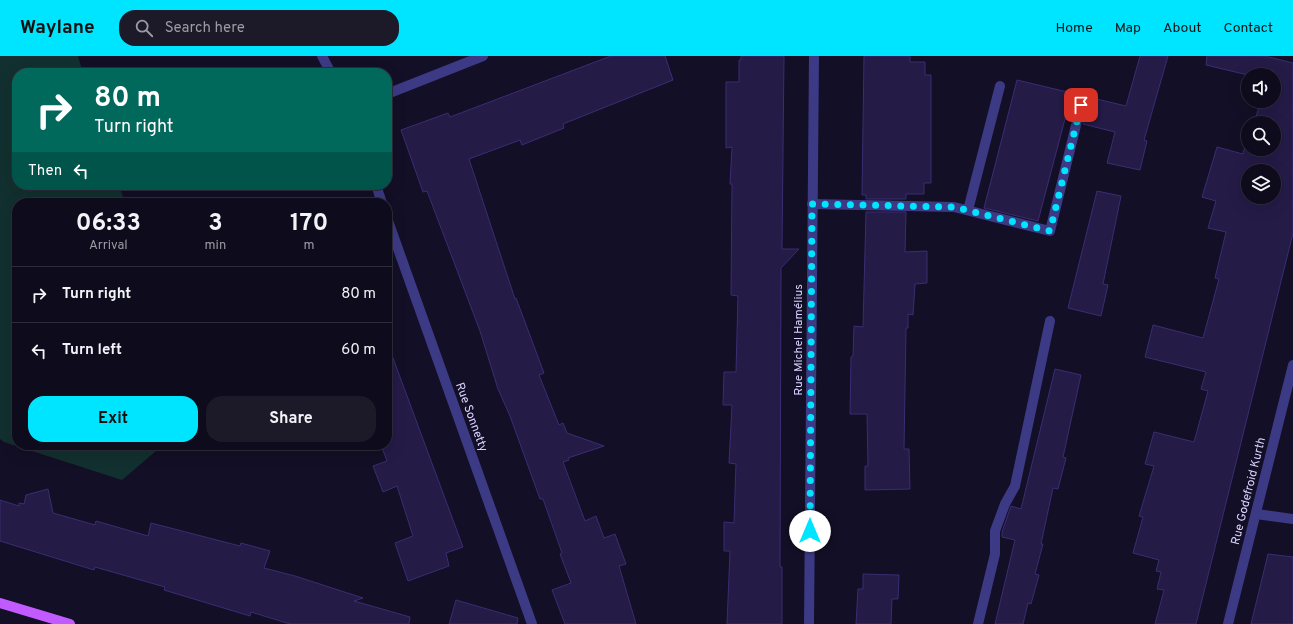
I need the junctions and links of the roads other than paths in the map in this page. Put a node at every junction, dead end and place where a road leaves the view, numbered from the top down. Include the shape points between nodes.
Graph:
1 (322, 56) edge
2 (483, 56) edge
3 (814, 56) edge
4 (328, 68) edge
5 (1000, 86) dead end
6 (392, 92) edge
7 (1081, 105) dead end
8 (812, 204) junction
9 (968, 210) junction
10 (392, 232) edge
11 (1050, 321) dead end
12 (1293, 365) edge
13 (1256, 514) junction
14 (1293, 519) edge
15 (0, 603) edge
16 (70, 624) edge
17 (532, 624) edge
18 (809, 624) edge
19 (978, 624) edge
20 (1228, 624) edge

1 - 4 street
2 - 6 street
3 - 8 street, Rue Michel Hamélius
5 - 9 street
7 - 9 street via 1050,231
8 - 9 street via 954,207
8 - 18 street, Rue Michel Hamélius
10 - 17 street, Rue Sonnetty
11 - 19 street via 1015,486 995,531 995,554
12 - 13 street, Rue Godefroid Kurth
13 - 14 street
13 - 20 street, Rue Godefroid Kurth
15 - 16 main road

